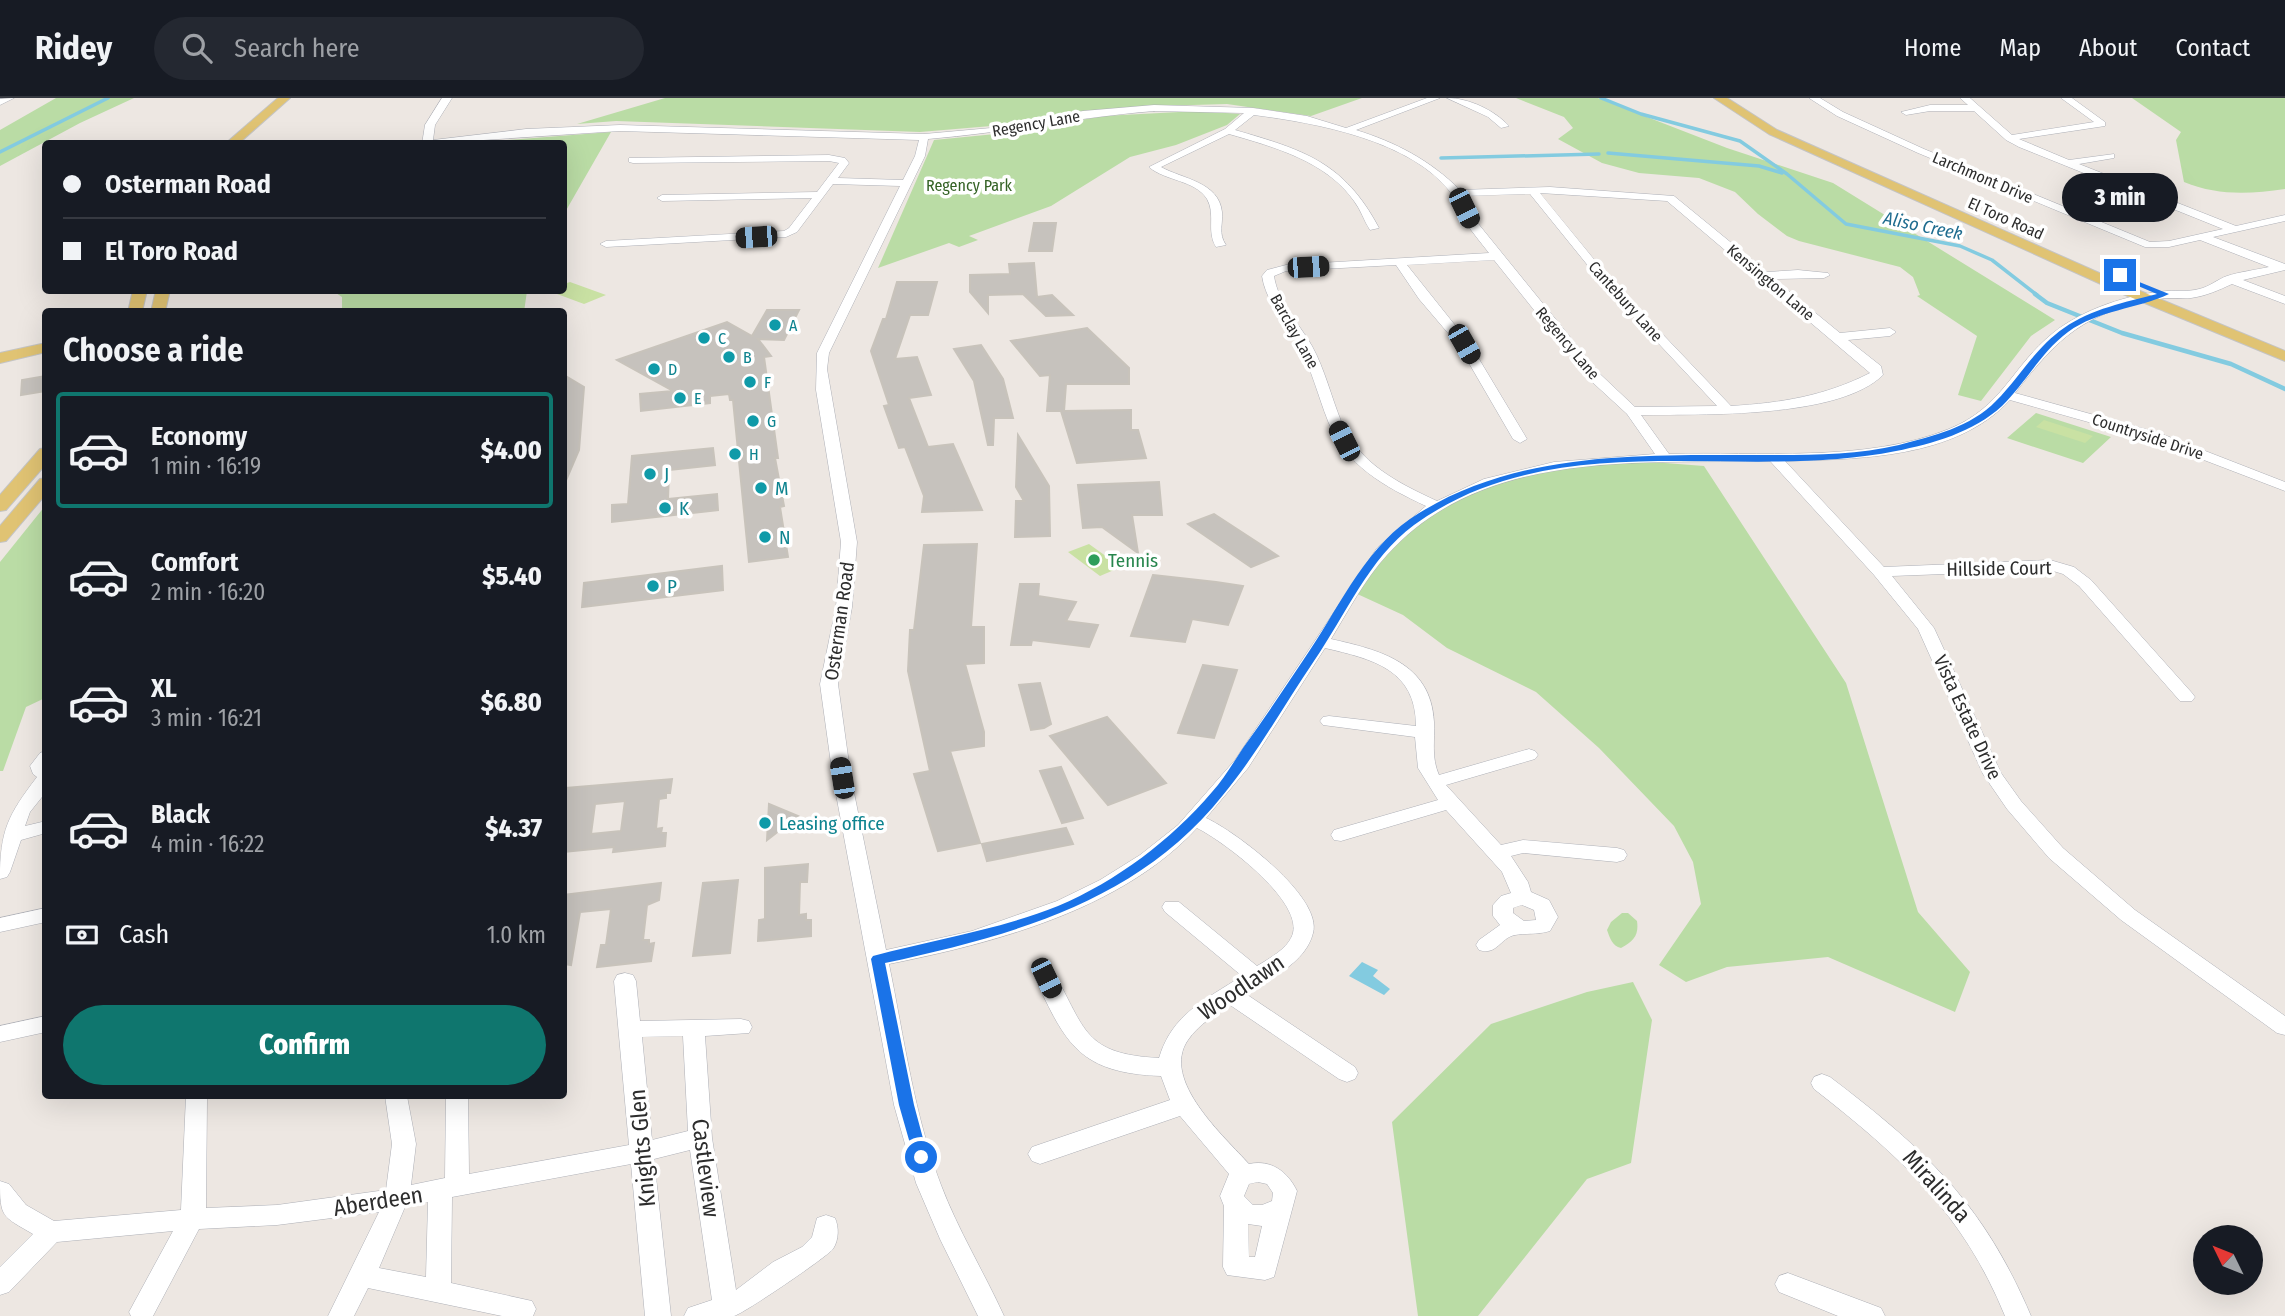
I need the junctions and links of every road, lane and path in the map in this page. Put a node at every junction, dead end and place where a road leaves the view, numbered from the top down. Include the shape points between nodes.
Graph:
1 (9, 98) edge
2 (285, 98) edge
3 (301, 98) edge
4 (447, 98) edge
5 (1435, 98) edge
6 (1452, 98) edge
7 (1719, 98) edge
8 (1739, 98) edge
9 (1814, 98) edge
10 (1965, 98) edge
11 (2066, 98) edge
12 (0, 103) edge
13 (1978, 108) junction
14 (1253, 111) junction
15 (1906, 112) dead end
16 (1504, 126) dead end
17 (1348, 130) junction
18 (1228, 131) junction
19 (924, 137) junction
20 (2009, 138) junction
21 (235, 140) edge
22 (252, 140) edge
23 (427, 140) edge
24 (454, 140) edge
25 (2111, 156) dead end
26 (633, 160) dead end
27 (2068, 163) junction
28 (833, 181) junction
29 (907, 183) junction
30 (1532, 190) junction
31 (1457, 193) junction
32 (821, 195) junction
33 (662, 198) dead end
34 (2285, 218) edge
35 (1374, 229) dead end
36 (2234, 229) junction
37 (2198, 236) junction
38 (606, 244) dead end
39 (1220, 245) dead end
40 (1497, 256) junction
41 (1399, 262) junction
42 (2283, 267) edge
43 (1824, 275) dead end
44 (1765, 276) junction
45 (2232, 279) junction
46 (2165, 294) junction
47 (2147, 299) junction
48 (2285, 300) edge
49 (1890, 332) dead end
50 (1836, 337) junction
51 (42, 340) edge
52 (2285, 343) edge
53 (42, 348) edge
54 (0, 350) edge
55 (2285, 356) edge
56 (0, 358) edge
57 (2007, 395) junction
58 (1726, 408) junction
59 (1632, 411) junction
60 (1520, 439) dead end
61 (1664, 457) junction
62 (42, 458) edge
63 (1775, 458) junction
64 (2285, 486) edge
65 (42, 488) edge
66 (0, 506) edge
67 (1437, 506) junction
68 (0, 537) edge
69 (1880, 572) junction
70 (1322, 642) junction
71 (2186, 697) dead end
72 (1329, 721) dead end
73 (1425, 733) junction
74 (1530, 755) dead end
75 (42, 782) edge
76 (1434, 782) junction
77 (1452, 803) junction
78 (1195, 820) junction
79 (42, 829) edge
80 (1341, 835) dead end
81 (7, 842) edge
82 (1498, 853) junction
83 (1617, 855) dead end
84 (0, 872) edge
85 (1522, 898) junction
86 (1172, 907) dead end
87 (42, 916) edge
88 (0, 925) edge
89 (1513, 926) junction
90 (1486, 945) dead end
91 (877, 959) junction
92 (1257, 977) junction
93 (1046, 978) dead end
94 (625, 981) dead end
95 (1231, 995) junction
96 (42, 1025) edge
97 (741, 1027) dead end
98 (2285, 1027) edge
99 (694, 1028) junction
100 (631, 1029) junction
101 (0, 1034) edge
102 (1168, 1068) junction
103 (1347, 1073) dead end
104 (1822, 1083) dead end
105 (196, 1099) edge
106 (396, 1099) edge
107 (457, 1099) edge
108 (1184, 1105) junction
109 (700, 1138) junction
110 (643, 1153) junction
111 (1040, 1154) dead end
112 (1244, 1175) junction
113 (449, 1190) junction
114 (0, 1191) edge
115 (394, 1200) junction
116 (1236, 1205) junction
117 (1277, 1212) junction
118 (192, 1219) junction
119 (826, 1225) dead end
120 (51, 1233) junction
121 (361, 1275) junction
122 (0, 1284) edge
123 (1788, 1284) dead end
124 (438, 1290) junction
125 (726, 1308) junction
126 (523, 1309) dead end
127 (142, 1312) dead end
128 (341, 1316) edge
129 (658, 1316) edge
130 (697, 1316) edge
131 (991, 1316) edge
132 (1872, 1316) edge
133 (2018, 1316) edge

1 - 12 street
2 - 21 main road
3 - 22 main road
4 - 23 street via 431,122
5 - 17 street
6 - 16 street via 1491,115
7 - 47 main road, El Toro Road via 1815,152
8 - 46 main road, El Toro Road via 1812,139
9 - 37 street, Larchmont Drive via 1921,151 2108,229 2156,245
10 - 13 street
11 - 20 street via 2102,122
13 - 15 street
13 - 20 street
14 - 17 street, Regency Lane
14 - 18 street
14 - 19 street, Regency Lane via 1127,109
17 - 31 street, Regency Lane via 1416,159
18 - 35 street via 1286,149 1331,171 1356,197
18 - 39 street via 1154,167 1208,195 1216,208 1213,233
19 - 24 street, Regency Lane via 620,128
19 - 29 street, Osterman Road
20 - 27 street
25 - 27 street
26 - 28 street via 837,159 844,163
27 - 36 street
28 - 29 street
28 - 32 street
29 - 91 street, Osterman Road via 830,337 821,369 849,542 844,607 829,684 831,714
30 - 31 street
30 - 44 street, Kensington Lane via 1667,197
30 - 58 street, Cantebury Lane via 1606,281
31 - 40 street, Regency Lane via 1471,222
32 - 33 street
32 - 38 street via 786,234
34 - 36 street
36 - 37 street
37 - 42 street
40 - 41 street
40 - 59 street, Regency Lane via 1595,377
41 - 60 street via 1464,344
41 - 67 street, Barclay Lane via 1286,268 1271,272 1267,281 1312,358 1336,424 1350,448 1368,469
42 - 45 street
43 - 44 street
44 - 50 street, Kensington Lane
45 - 46 street via 2193,294
45 - 48 street
46 - 47 street
46 - 52 main road, El Toro Road
47 - 55 main road, El Toro Road
47 - 57 street via 2069,327 2042,350
49 - 50 street
50 - 58 street, Kensington Lane via 1876,369 1877,375 1810,401
51 - 54 main road
53 - 56 main road
57 - 63 street via 1976,421 1921,443 1867,453
57 - 64 street, Countryside Drive via 2132,429
58 - 59 street
59 - 61 street, Regency Lane
61 - 63 street
61 - 67 street via 1601,459 1533,471
62 - 66 main road
63 - 69 street, Vista Estate Drive
65 - 68 main road
67 - 70 street via 1382,551
69 - 71 street, Hillside Court via 2062,566 2085,583
69 - 98 street, Vista Estate Drive via 1936,648 1992,774 2056,853 2128,915
70 - 73 street via 1380,658 1408,676 1425,705
70 - 78 street via 1231,776
72 - 73 street
73 - 76 street via 1424,759
74 - 76 street
75 - 81 street
76 - 77 street
77 - 80 street
77 - 82 street
78 - 91 street via 1134,870 1062,909 969,940
78 - 92 street, Woodlawn via 1227,836 1301,912 1304,929 1296,948
79 - 81 street
81 - 84 street
82 - 83 street via 1523,846
82 - 85 street via 1518,882
85 - 89 street via 1503,905 1503,916
85 - 89 street via 1543,906 1547,922 1528,930
86 - 92 street
87 - 88 street
89 - 90 street
91 - 131 street, Osterman Road via 906,1105 928,1183
92 - 95 street, Woodlawn
93 - 102 street via 1074,1036 1086,1049
94 - 100 street, Knights Glen
95 - 102 street, Woodlawn via 1180,1030 1171,1045
95 - 103 street
96 - 101 street
97 - 99 street
99 - 100 street
99 - 109 street, Castleview
100 - 110 street, Knights Glen
102 - 108 street
104 - 133 street, Miralinda via 1920,1163 1959,1207 1986,1245
105 - 118 street
106 - 115 street via 404,1145
107 - 113 street
108 - 111 street
108 - 112 street
109 - 110 street, Aberdeen
109 - 125 street, Castleview
110 - 113 street, Aberdeen
110 - 129 street, Knights Glen
112 - 116 street via 1232,1190
112 - 117 street via 1267,1173 1282,1183 1286,1198
113 - 115 street, Aberdeen
113 - 124 street
114 - 120 street via 17,1212
115 - 118 street, Aberdeen via 277,1215
115 - 121 street
116 - 117 street via 1260,1217
116 - 117 street via 1236,1267 1265,1269
118 - 120 street, Aberdeen
118 - 127 street
119 - 125 street via 824,1241 811,1255
120 - 122 street
121 - 124 street
121 - 128 street
123 - 132 street
124 - 126 street
125 - 130 street

